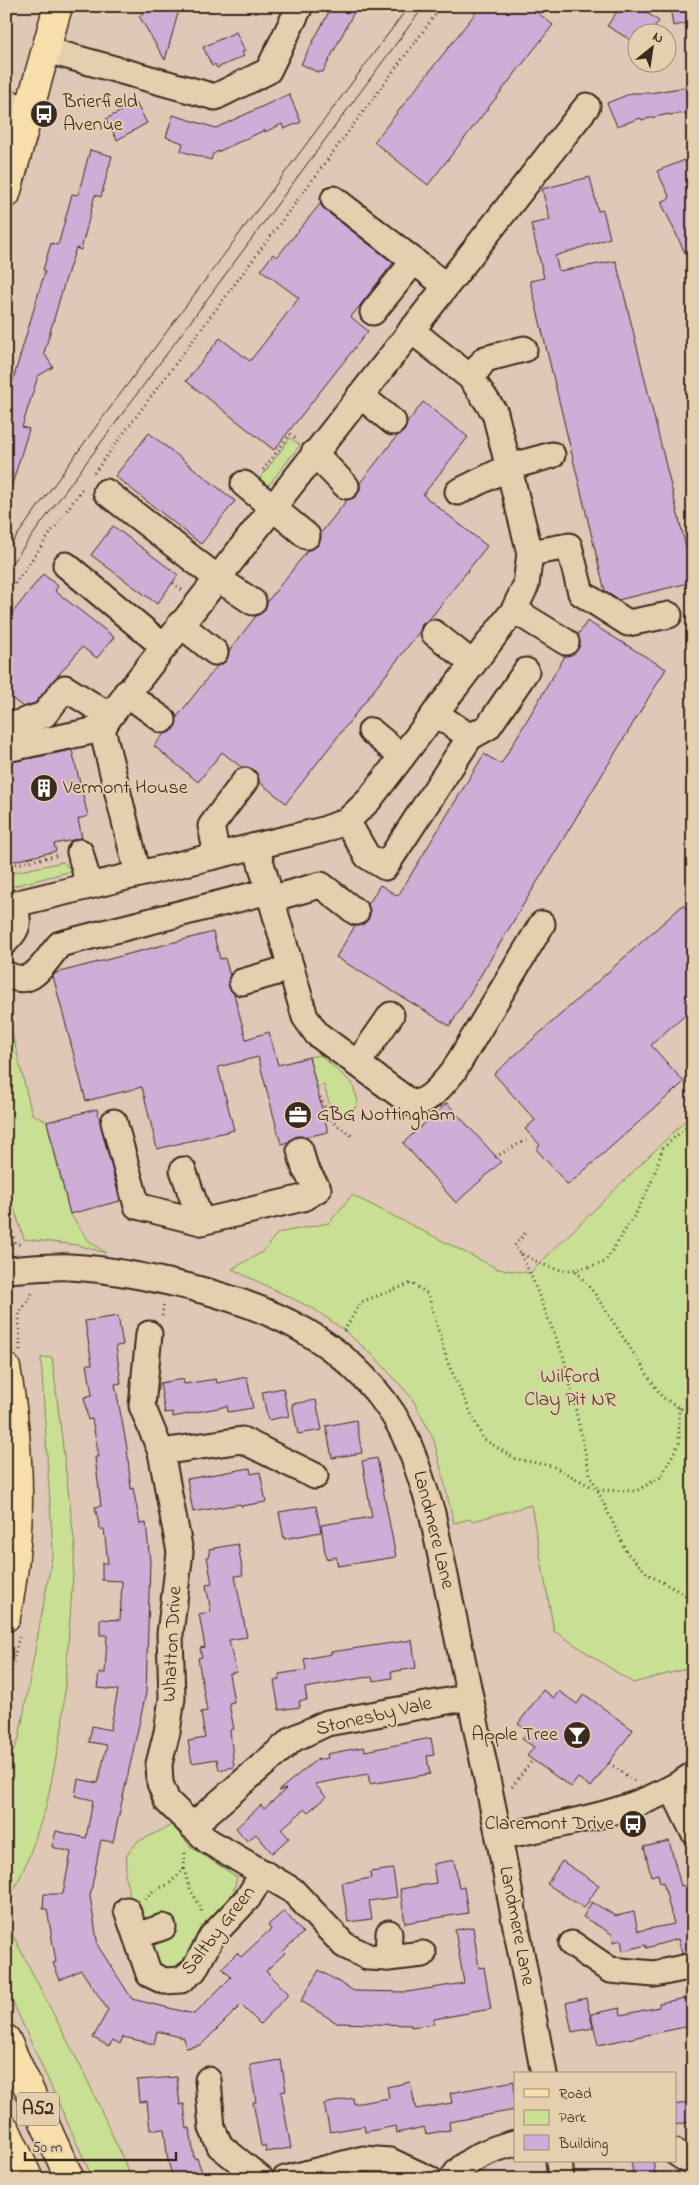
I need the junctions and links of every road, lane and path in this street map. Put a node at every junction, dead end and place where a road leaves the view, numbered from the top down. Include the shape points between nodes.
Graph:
1 (58, 6) edge
2 (300, 6) edge
3 (442, 6) edge
4 (46, 50) junction
5 (18, 106) edge
6 (587, 106) dead end
7 (6, 194) edge
8 (334, 199) dead end
9 (414, 261) junction
10 (446, 286) junction
11 (373, 312) dead end
12 (411, 330) junction
13 (524, 349) dead end
14 (471, 378) junction
15 (360, 395) junction
16 (393, 422) dead end
17 (314, 453) junction
18 (552, 455) dead end
19 (509, 467) junction
20 (247, 486) joint
21 (346, 486) dead end
22 (106, 492) dead end
23 (458, 492) dead end
24 (272, 508) junction
25 (307, 536) dead end
26 (530, 553) junction
27 (66, 565) dead end
28 (217, 578) junction
29 (6, 596) edge
30 (253, 602) dead end
31 (514, 610) junction
32 (668, 615) dead end
33 (180, 624) junction
34 (434, 633) dead end
35 (566, 642) dead end
36 (163, 646) junction
37 (215, 652) dead end
38 (473, 664) junction
39 (526, 671) dead end
40 (126, 693) junction
41 (436, 713) junction
42 (163, 720) dead end
43 (106, 722) junction
44 (6, 726) edge
45 (371, 731) dead end
46 (470, 737) junction
47 (6, 749) edge
48 (402, 757) junction
49 (246, 781) dead end
50 (347, 821) junction
51 (256, 846) junction
52 (80, 852) joint
53 (217, 855) junction
54 (6, 866) edge
55 (138, 874) junction
56 (89, 886) junction
57 (270, 895) junction
58 (10, 905) edge
59 (356, 912) dead end
60 (542, 924) dead end
61 (6, 941) edge
62 (291, 968) junction
63 (6, 974) edge
64 (242, 982) dead end
65 (391, 1015) dead end
66 (357, 1064) junction
67 (320, 1098) dead end
68 (693, 1121) edge
69 (114, 1122) dead end
70 (354, 1137) dead end
71 (526, 1140) dead end
72 (300, 1150) dead end
73 (495, 1156) dead end
74 (183, 1170) dead end
75 (201, 1222) junction
76 (526, 1233) dead end
77 (520, 1253) junction
78 (6, 1270) edge
79 (576, 1271) junction
80 (149, 1334) dead end
81 (332, 1348) junction
82 (7, 1375) edge
83 (679, 1406) junction
84 (693, 1416) edge
85 (161, 1452) junction
86 (315, 1476) dead end
87 (598, 1490) junction
88 (693, 1599) edge
89 (6, 1616) edge
90 (470, 1697) junction
91 (682, 1782) edge
92 (192, 1826) junction
93 (693, 1832) edge
94 (499, 1837) junction
95 (184, 1869) junction
96 (263, 1872) junction
97 (130, 1920) junction
98 (163, 1927) dead end
99 (389, 1933) dead end
100 (212, 1936) junction
101 (572, 1944) dead end
102 (423, 1954) dead end
103 (388, 1958) junction
104 (693, 1966) edge
105 (6, 2039) edge
106 (544, 2072) edge
107 (208, 2080) dead end
108 (6, 2130) edge
109 (514, 2143) edge
110 (676, 2153) edge
111 (559, 2162) edge
112 (693, 2164) edge
113 (29, 2179) edge
114 (70, 2179) edge
115 (262, 2179) edge
116 (285, 2179) edge
117 (429, 2179) edge
118 (452, 2179) edge
119 (561, 2179) edge
120 (686, 2179) edge

1 - 4 main road
2 - 4 street via 268,71 215,97
3 - 29 path
4 - 5 main road
5 - 7 main road
6 - 10 street
8 - 9 street
9 - 10 street
9 - 11 street
10 - 12 street
12 - 14 street
12 - 15 street
13 - 14 street via 485,359
14 - 19 street via 495,413
15 - 16 street
15 - 17 street
17 - 20 path via 290,434
17 - 21 street
17 - 24 street
18 - 19 street
19 - 23 street
19 - 26 street
20 - 24 street
22 - 28 street
24 - 25 street
24 - 28 street
26 - 31 street via 526,585
26 - 32 street via 569,546 581,593 628,623
27 - 36 street
28 - 30 street
28 - 33 street
31 - 35 street
31 - 38 street
33 - 36 street
33 - 37 street
34 - 38 street
36 - 40 street
38 - 41 street
39 - 46 street via 488,726
40 - 42 street
40 - 43 street
41 - 46 street
41 - 48 street
43 - 44 street via 65,688 44,715
43 - 47 street
43 - 55 street
45 - 48 street
46 - 50 street via 386,867 367,856
48 - 50 street via 369,800
49 - 53 street via 211,826
50 - 51 street
51 - 53 street
51 - 57 street
52 - 54 path
52 - 56 street
53 - 55 street
55 - 56 street
56 - 58 street
57 - 59 street via 321,885
57 - 62 street
57 - 63 street via 60,944 46,958 38,973 26,978 13,978
58 - 61 street via 18,919 15,932
60 - 66 street via 453,1072 420,1104 411,1103
62 - 64 street
62 - 66 street via 305,1017 316,1034
65 - 66 street
67 - 70 path via 332,1122
68 - 79 path via 663,1148 636,1213 606,1262
69 - 75 street via 137,1206
71 - 73 path
72 - 75 street via 305,1170 318,1189 303,1198
74 - 75 street
76 - 77 path via 514,1246
77 - 79 path via 553,1270
77 - 87 path via 564,1358 590,1474
78 - 81 street, Landmere Lane via 69,1267 148,1277 230,1297 269,1312
79 - 83 path via 595,1294 662,1397
80 - 85 street, Whatton Drive via 142,1406
81 - 87 path via 361,1302 412,1283 428,1294 447,1362 483,1439 516,1459 552,1466
81 - 90 street, Landmere Lane via 364,1378 393,1415 416,1462 432,1513
82 - 89 main road via 14,1418 18,1543
83 - 84 path
83 - 87 path via 679,1443 661,1477 636,1491
85 - 86 street via 242,1440
85 - 92 street, Whatton Drive via 180,1552 170,1634 172,1698 159,1764 160,1783 167,1801
87 - 88 path via 627,1553 648,1575
90 - 92 street, Stonesby Vale via 314,1728 293,1739
90 - 94 street, Landmere Lane
91 - 93 street
91 - 94 street via 645,1801
92 - 95 path via 183,1860
92 - 96 street, Whatton Drive via 224,1852
94 - 106 street, Landmere Lane
95 - 97 path via 169,1884 152,1891
95 - 100 path via 189,1887 201,1908 205,1927
96 - 100 street, Saltby Green via 248,1898
96 - 103 street, Whatton Drive via 292,1890 344,1945 368,1956
97 - 98 street
97 - 100 street, Saltby Green via 149,1974 164,1981 181,1980 194,1970
99 - 103 street
101 - 104 street via 610,1970 654,1974
102 - 103 street, Whatton Drive
105 - 114 main road, A52
107 - 115 street via 212,2128 220,2146
108 - 113 main road, A52
109 - 118 street via 474,2157
110 - 112 street
111 - 119 street
112 - 120 street
116 - 117 street via 363,2159 390,2161

